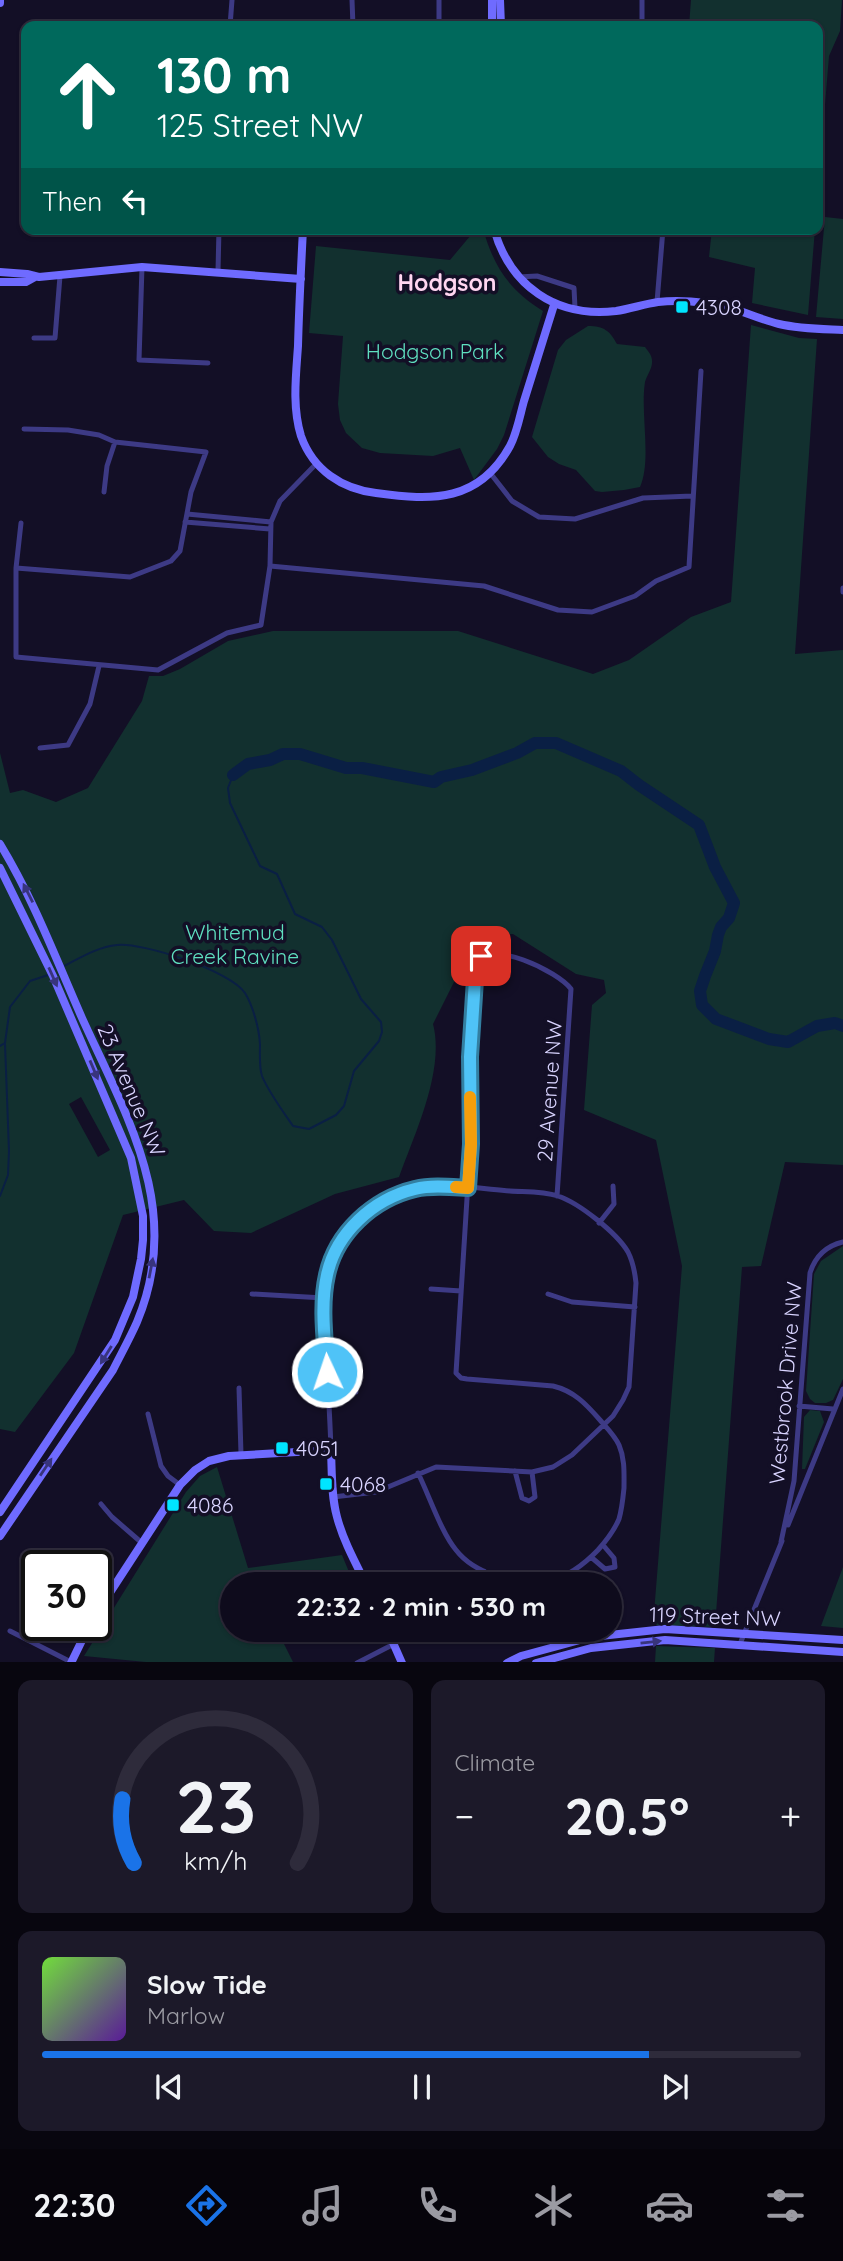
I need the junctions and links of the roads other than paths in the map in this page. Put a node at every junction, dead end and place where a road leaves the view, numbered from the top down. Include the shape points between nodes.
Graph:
1 (232, 0) edge
2 (352, 0) edge
3 (439, 0) edge
4 (492, 0) edge
5 (500, 0) edge
6 (642, 0) edge
7 (230, 21) edge
8 (353, 21) edge
9 (439, 21) edge
10 (492, 21) edge
11 (501, 21) edge
12 (642, 21) edge
13 (219, 235) edge
14 (303, 235) edge
15 (496, 235) edge
16 (663, 235) edge
17 (142, 267) junction
18 (218, 271) junction
19 (0, 272) edge
20 (60, 276) junction
21 (35, 277) junction
22 (518, 277) junction
23 (300, 279) junction
24 (0, 282) edge
25 (657, 302) junction
26 (554, 304) junction
27 (575, 308) junction
28 (843, 330) edge
29 (34, 338) dead end
30 (208, 363) dead end
31 (701, 371) dead end
32 (24, 429) dead end
33 (115, 442) junction
34 (316, 464) junction
35 (491, 474) junction
36 (104, 492) dead end
37 (692, 496) junction
38 (187, 514) junction
39 (185, 522) junction
40 (271, 522) junction
41 (21, 523) dead end
42 (270, 529) junction
43 (270, 566) junction
44 (16, 568) junction
45 (99, 666) junction
46 (40, 748) dead end
47 (0, 844) edge
48 (0, 867) edge
49 (613, 1186) dead end
50 (468, 1188) junction
51 (557, 1196) junction
52 (599, 1223) junction
53 (843, 1242) edge
54 (431, 1289) dead end
55 (461, 1291) junction
56 (252, 1294) dead end
57 (548, 1294) dead end
58 (324, 1298) junction
59 (635, 1307) junction
60 (239, 1388) dead end
61 (843, 1389) edge
62 (356, 1392) dead end
63 (328, 1394) junction
64 (799, 1406) junction
65 (834, 1409) junction
66 (148, 1414) dead end
67 (605, 1424) junction
68 (331, 1450) junction
69 (242, 1454) junction
70 (515, 1471) junction
71 (532, 1472) junction
72 (418, 1473) junction
73 (180, 1485) junction
74 (333, 1497) junction
75 (102, 1504) dead end
76 (0, 1512) edge
77 (0, 1536) edge
78 (781, 1542) junction
79 (142, 1543) junction
80 (603, 1545) junction
81 (591, 1557) junction
82 (484, 1571) edge
83 (360, 1572) edge
84 (572, 1572) edge
85 (112, 1585) edge
86 (10, 1631) dead end
87 (745, 1632) junction
88 (843, 1640) edge
89 (82, 1641) edge
90 (394, 1644) joint
91 (740, 1644) junction
92 (843, 1652) edge
93 (71, 1662) edge
94 (358, 1662) edge
95 (402, 1662) edge
96 (507, 1662) edge
97 (536, 1662) edge

1 - 7 street
2 - 8 street
3 - 9 street
4 - 10 main road
5 - 11 main road
6 - 12 street
13 - 18 street
14 - 23 main road
15 - 22 main road
16 - 25 street
17 - 18 main road
17 - 20 main road
17 - 30 street via 139,360
18 - 23 main road
19 - 21 main road
20 - 21 main road
20 - 29 street via 55,338
21 - 24 main road via 26,282
22 - 26 main road
22 - 27 street via 537,276 574,288
23 - 34 main road via 295,403 301,436
25 - 27 main road via 615,311
25 - 28 main road via 717,304 795,327
26 - 27 main road
26 - 35 main road via 511,445
31 - 37 street
32 - 33 street via 68,430
33 - 36 street
33 - 38 street via 206,452
34 - 35 main road via 350,488 419,497 459,493
34 - 40 street via 280,501
35 - 37 street via 512,501 539,517 575,519 643,498
37 - 43 street via 689,567 635,596 592,612 558,610 484,586
38 - 39 street
38 - 40 street
39 - 42 street
39 - 44 street via 180,551 171,561 130,577
40 - 42 street
41 - 44 street
42 - 43 street
43 - 45 street via 261,625 227,633 158,670
44 - 45 street via 16,657
45 - 46 street via 90,704 68,745
77 -> 47 main road, 23 Avenue NW via 113,1370 138,1321 153,1260 154,1214 149,1181 130,1123 26,888
48 -> 76 main road, 23 Avenue NW via 131,1158 143,1216 133,1297 115,1340
49 - 52 street via 614,1204
50 - 51 street
50 - 51 street, 29 Avenue NW via 476,964 489,954 519,958 571,989
50 - 55 street
50 - 58 street via 428,1187 395,1195 363,1216 336,1251
51 - 52 street
52 - 59 street via 630,1257 636,1277
53 - 64 street, Westbrook Drive NW via 822,1252 810,1273
54 - 55 street
55 - 67 street via 458,1376 559,1387 582,1400
56 - 58 street
57 - 59 street via 572,1303
58 - 63 street
59 - 67 street via 629,1387 619,1409
60 - 69 street
61 - 65 street, Westbrook Drive NW
62 - 63 street
63 - 68 street
64 - 65 street
64 - 78 street, Westbrook Drive NW via 794,1481
65 - 78 street, Westbrook Drive NW
66 - 73 street via 161,1466
67 - 71 street via 560,1464
67 - 80 street via 620,1446 624,1471 620,1515
68 - 69 main road
68 - 74 main road
69 - 73 main road via 209,1461
70 - 71 street
70 - 71 street via 522,1499 529,1501 535,1497
70 - 72 street via 441,1466
72 - 74 street via 370,1494
72 - 82 street via 453,1547
73 - 79 main road
74 - 83 main road via 340,1529
75 - 79 street
78 - 87 street, Westbrook Drive NW
79 - 85 main road
80 - 81 street
80 - 81 street via 615,1567 605,1569
81 - 84 street
86 - 93 street
87 - 88 main road, 119 Street NW
87 - 91 street, Westbrook Drive NW
87 - 96 main road, 119 Street NW via 665,1629 590,1637
89 - 93 main road
90 - 94 street
90 - 95 main road
91 - 92 main road, 119 Street NW
97 -> 91 main road, 119 Street NW via 591,1648 665,1640

